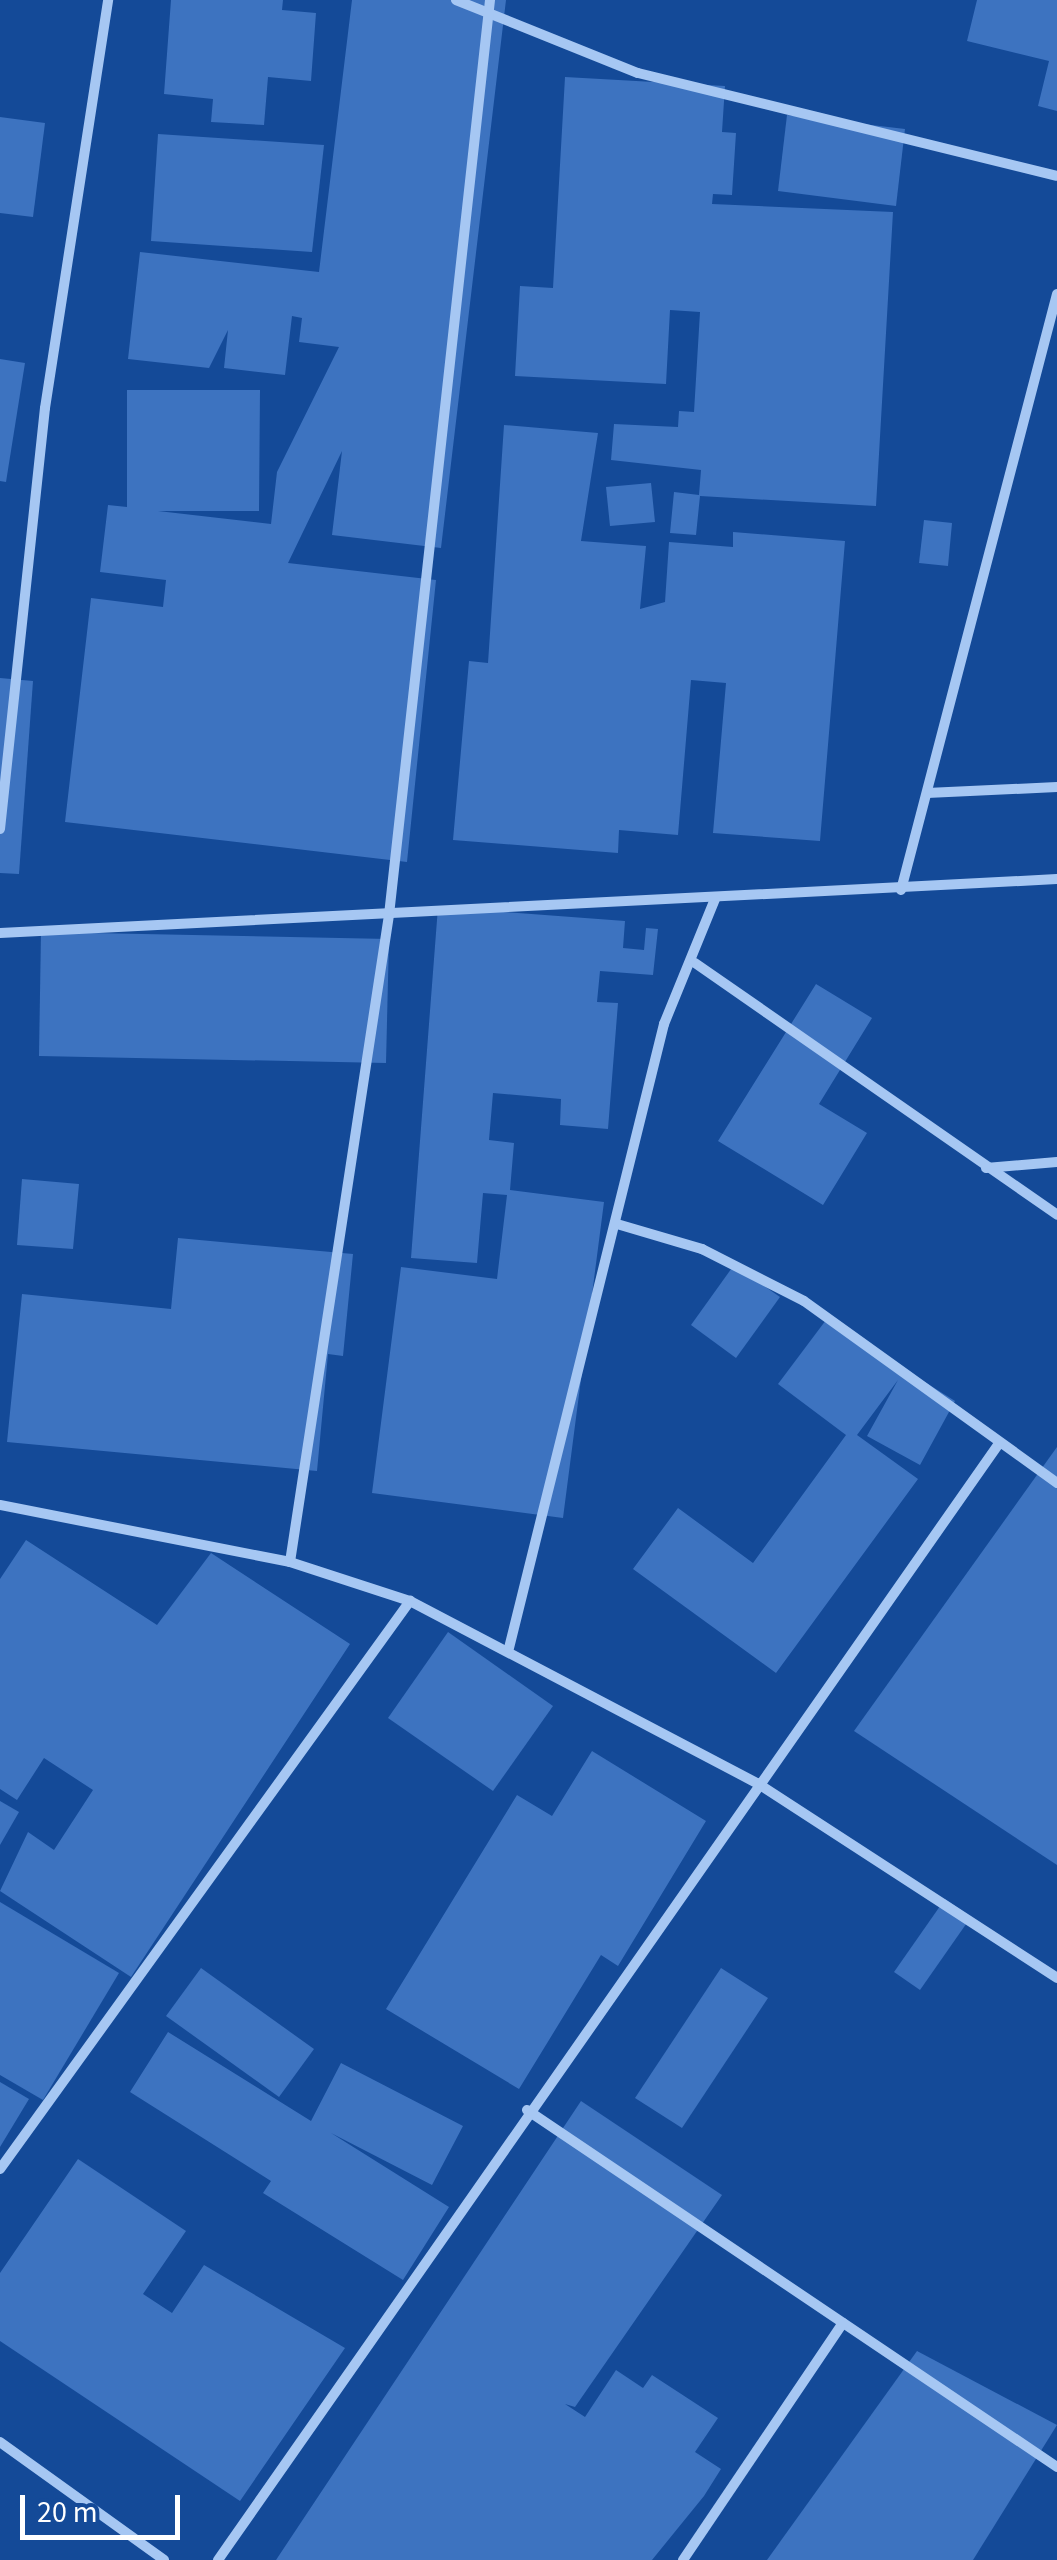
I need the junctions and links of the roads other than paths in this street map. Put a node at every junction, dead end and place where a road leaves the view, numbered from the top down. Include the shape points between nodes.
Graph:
1 (108, 0) edge
2 (456, 0) edge
3 (490, 0) edge
4 (485, 13) junction
5 (1057, 176) edge
6 (1057, 294) edge
7 (1057, 787) edge
8 (927, 793) junction
9 (0, 829) edge
10 (1057, 878) edge
11 (902, 890) junction
12 (714, 899) junction
13 (389, 915) junction
14 (0, 933) edge
15 (695, 963) junction
16 (1057, 1162) edge
17 (986, 1168) junction
18 (1057, 1216) edge
19 (617, 1224) junction
20 (1000, 1442) junction
21 (1057, 1483) edge
22 (0, 1505) edge
23 (290, 1562) junction
24 (410, 1601) junction
25 (509, 1648) junction
26 (757, 1783) junction
27 (1057, 1978) edge
28 (527, 2110) junction
29 (0, 2169) edge
30 (842, 2323) junction
31 (0, 2442) edge
32 (1057, 2467) edge
33 (164, 2560) edge
34 (218, 2560) edge
35 (683, 2560) edge

1 - 9 street via 46,408
2 - 4 street
3 - 4 street
4 - 5 street via 638,73
4 - 13 street
6 - 8 street
7 - 8 street
8 - 11 street
10 - 11 street
11 - 12 street
12 - 13 street
12 - 15 street
13 - 14 street
13 - 23 street
15 - 17 street
15 - 19 street via 664,1024
16 - 17 street
17 - 18 street
19 - 20 street via 702,1249 804,1301
19 - 25 street
20 - 21 street
20 - 26 street
22 - 23 street
23 - 24 street
24 - 25 street
24 - 29 street
25 - 26 street
26 - 27 street
26 - 28 street
28 - 30 street
28 - 34 street
30 - 32 street
30 - 35 street
31 - 33 street

